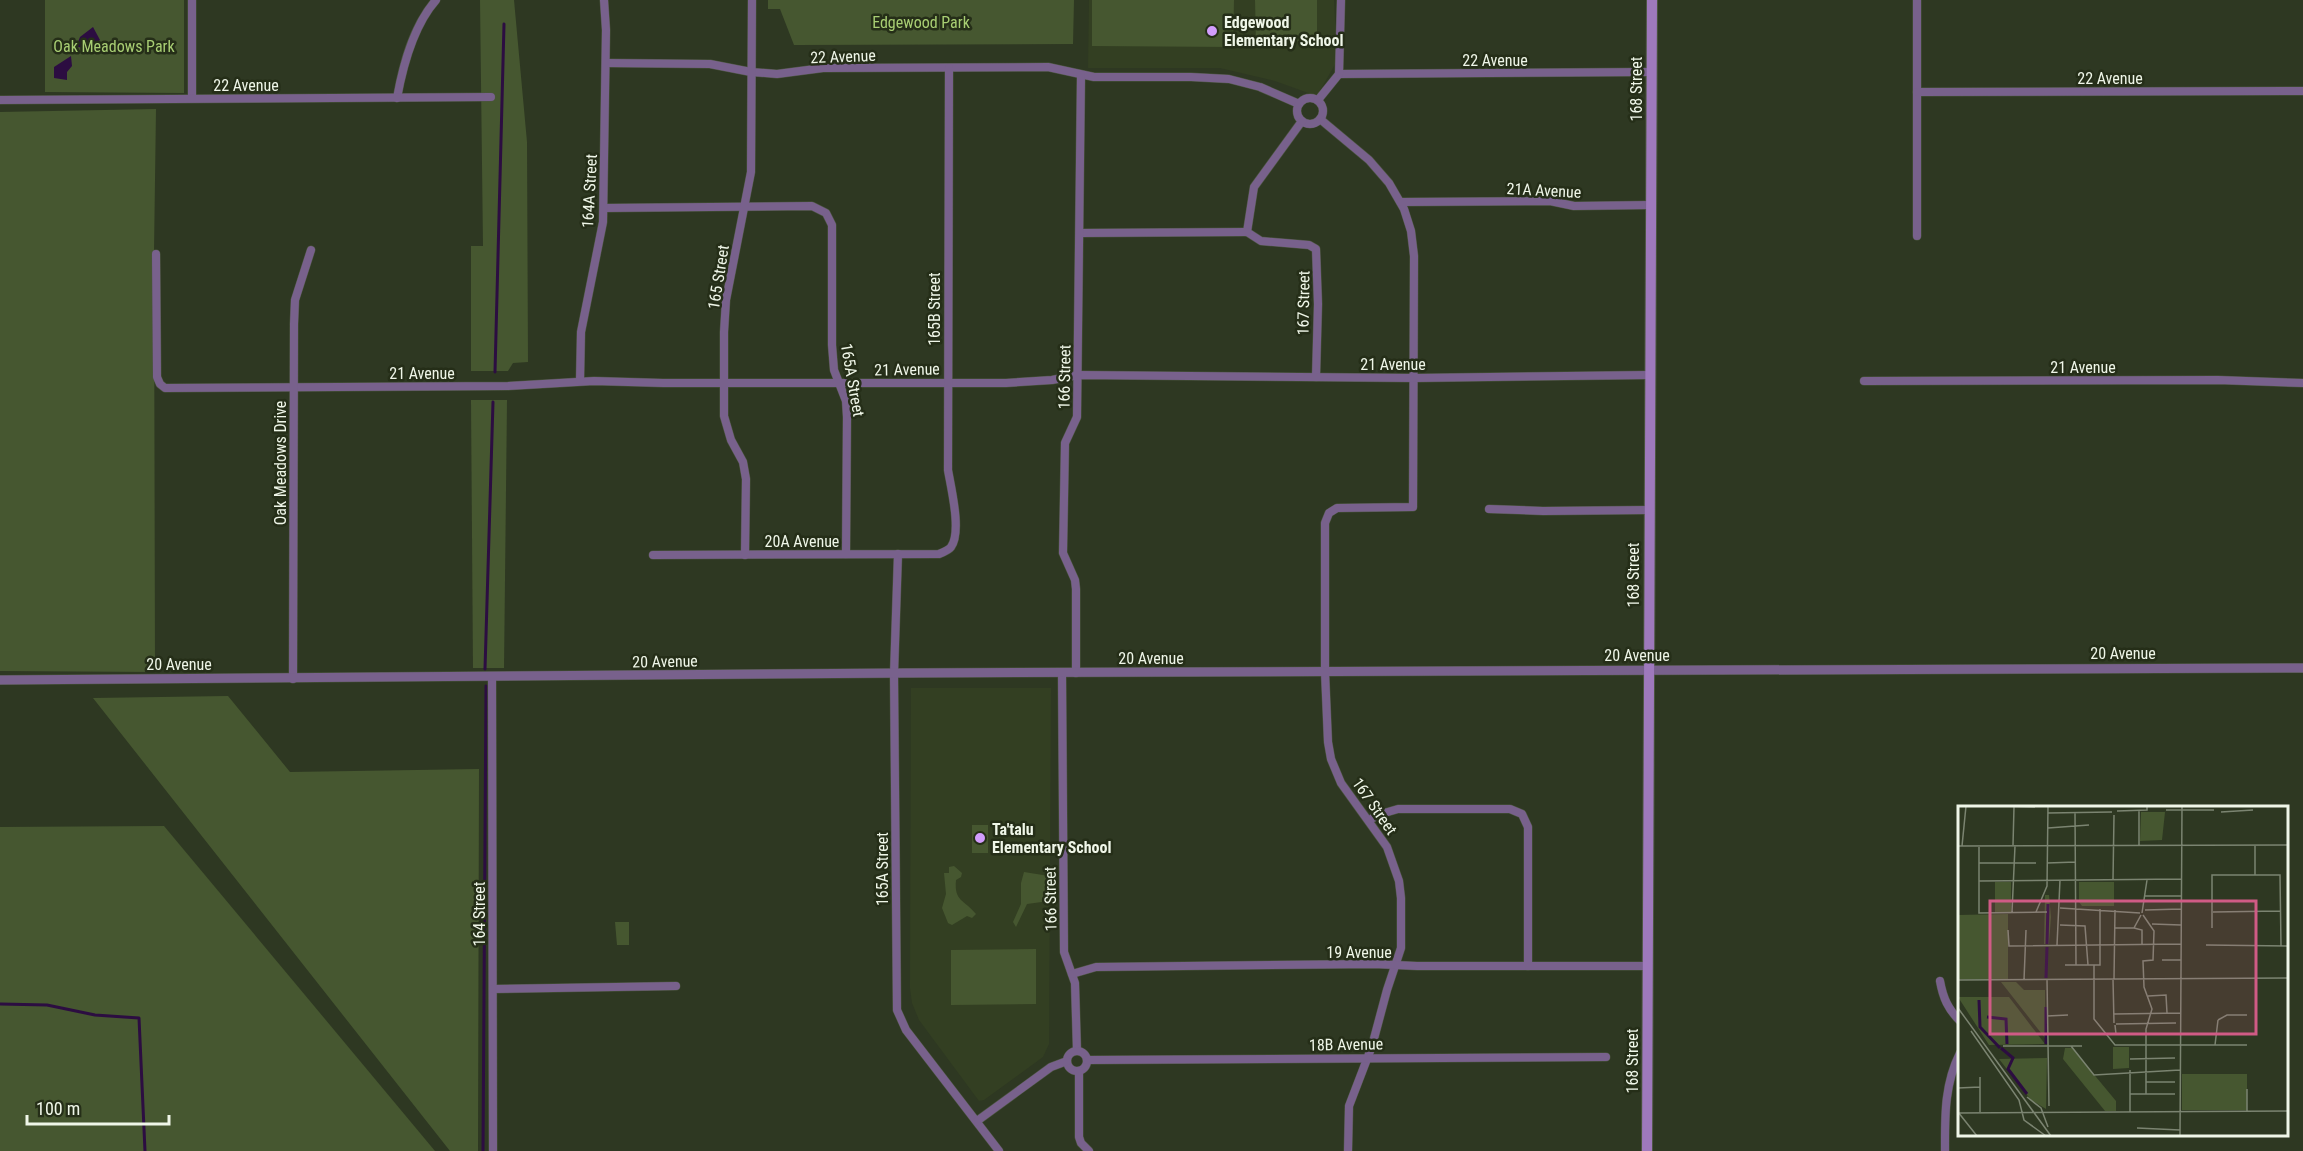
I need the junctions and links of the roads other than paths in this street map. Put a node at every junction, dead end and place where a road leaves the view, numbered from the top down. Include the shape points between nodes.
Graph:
1 (192, 0) edge
2 (436, 0) edge
3 (604, 0) edge
4 (752, 0) edge
5 (1341, 0) edge
6 (1652, 0) edge
7 (1917, 0) edge
8 (606, 63) junction
9 (949, 68) junction
10 (751, 72) junction
11 (1652, 72) junction
12 (1339, 74) junction
13 (1081, 75) junction
14 (2303, 91) edge
15 (1917, 92) junction
16 (491, 97) dead end
17 (192, 98) junction
18 (398, 98) junction
19 (0, 100) edge
20 (1318, 100) junction
21 (1299, 104) junction
22 (1320, 119) junction
23 (1302, 121) junction
24 (1401, 202) junction
25 (1651, 205) junction
26 (744, 207) junction
27 (604, 208) junction
28 (1247, 232) junction
29 (1080, 233) junction
30 (1917, 237) dead end
31 (311, 250) dead end
32 (156, 254) dead end
33 (1078, 375) junction
34 (1649, 375) junction
35 (1316, 377) junction
36 (1415, 378) junction
37 (580, 381) junction
38 (1864, 381) dead end
39 (948, 382) junction
40 (724, 383) junction
41 (2303, 383) edge
42 (839, 384) junction
43 (293, 387) junction
44 (1489, 509) dead end
45 (1649, 510) junction
46 (950, 549) joint
47 (846, 554) junction
48 (898, 554) junction
49 (653, 555) dead end
50 (745, 555) junction
51 (2303, 668) edge
52 (1648, 670) junction
53 (1325, 672) junction
54 (1062, 673) junction
55 (1076, 673) junction
56 (894, 674) junction
57 (492, 677) junction
58 (293, 679) junction
59 (0, 680) edge
60 (1369, 820) junction
61 (1396, 965) junction
62 (1528, 966) junction
63 (1647, 966) junction
64 (1072, 974) junction
65 (1940, 981) dead end
66 (676, 986) dead end
67 (493, 989) junction
68 (1958, 1020) edge
69 (1077, 1051) junction
70 (1958, 1056) edge
71 (1606, 1057) dead end
72 (1367, 1058) junction
73 (1087, 1060) junction
74 (1067, 1062) junction
75 (1079, 1071) junction
76 (977, 1121) junction
77 (1086, 1149) edge
78 (493, 1151) edge
79 (999, 1151) edge
80 (1348, 1151) edge
81 (1647, 1151) edge
82 (1945, 1151) edge

1 - 17 street
2 - 18 street via 411,45
3 - 8 street, 164A Street
4 - 10 street, 165 Street
5 - 12 street
6 - 11 main road, 168 Street
7 - 15 street
8 - 10 street, 22 Avenue via 710,64
8 - 27 street, 164A Street
9 - 10 street, 22 Avenue
9 - 13 street, 22 Avenue via 1048,67
9 - 39 street, 165B Street
10 - 26 street, 165 Street via 751,172
11 - 12 street, 22 Avenue
11 - 25 main road, 168 Street
12 - 20 street
13 - 21 street, 22 Avenue via 1229,79
13 - 29 street, 166 Street
14 - 15 street, 22 Avenue
15 - 30 street
16 - 18 street, 22 Avenue
17 - 18 street, 22 Avenue
17 - 19 street, 22 Avenue
20 - 21 street via 1305,98
20 - 22 street via 1323,107
21 - 23 street via 1297,112
22 - 23 street via 1314,123
22 - 24 street via 1369,160
23 - 28 street via 1254,187
24 - 25 street, 21A Avenue
24 - 36 street via 1414,256
25 - 34 main road, 168 Street
26 - 27 street
26 - 40 street, 165 Street via 726,300
26 - 42 street, 165A Street via 812,206 826,213 831,225 832,345
27 - 37 street, 164A Street via 581,332
28 - 29 street
28 - 35 street, 167 Street via 1261,241 1316,249
29 - 33 street, 166 Street
31 - 43 street, Oak Meadows Drive via 295,300
32 - 43 street, 21 Avenue via 160,384 165,388
33 - 35 street, 21 Avenue
33 - 39 street, 21 Avenue via 1041,381
33 - 55 street, 166 Street via 1077,417 1065,443 1063,553 1076,589
34 - 36 street, 21 Avenue
34 - 45 main road, 168 Street
35 - 36 street, 21 Avenue
36 - 53 street, 167 Street via 1413,507 1337,508 1329,513 1325,523
37 - 40 street, 21 Avenue
37 - 43 street, 21 Avenue via 508,386
38 - 41 street, 21 Avenue
39 - 42 street, 21 Avenue
39 - 46 street, 165B Street via 948,470 956,523 955,541
40 - 42 street, 21 Avenue
40 - 50 street, 165 Street via 724,416 746,479
42 - 47 street, 165A Street via 847,417
43 - 58 street, Oak Meadows Drive
44 - 45 street
45 - 52 main road, 168 Street
46 - 48 street, 20A Avenue via 939,554
47 - 48 street, 20A Avenue
47 - 50 street, 20A Avenue
48 - 56 street, 165A Street
49 - 50 street, 20A Avenue
51 - 52 street, 20 Avenue
52 - 53 street, 20 Avenue
52 - 63 main road, 168 Street
53 - 55 street, 20 Avenue
53 - 60 street, 167 Street via 1331,759 1345,789
54 - 55 street, 20 Avenue
54 - 56 street, 20 Avenue
54 - 64 street, 166 Street via 1064,952
56 - 57 street, 20 Avenue
56 - 76 street, 165A Street via 897,1010 906,1030
57 - 58 street, 20 Avenue
57 - 67 street, 164 Street
58 - 59 street, 20 Avenue
60 - 61 street, 167 Street via 1388,847 1399,881 1402,934
60 - 62 street via 1398,809 1510,809 1522,814 1528,827
61 - 62 street, 19 Avenue
61 - 64 street, 19 Avenue via 1096,967
61 - 72 street, 167 Street
62 - 63 street, 19 Avenue
63 - 81 main road, 168 Street
64 - 69 street, 166 Street
65 - 68 street via 1943,997
66 - 67 street
67 - 78 street, 164 Street
69 - 73 street
69 - 74 street via 1070,1053
70 - 82 street via 1946,1096
71 - 72 street, 18B Avenue
72 - 73 street, 18B Avenue
72 - 80 street, 167 Street via 1349,1106
73 - 75 street
74 - 75 street
74 - 76 street via 1051,1067
75 - 77 street via 1079,1137
76 - 79 street, 165A Street

